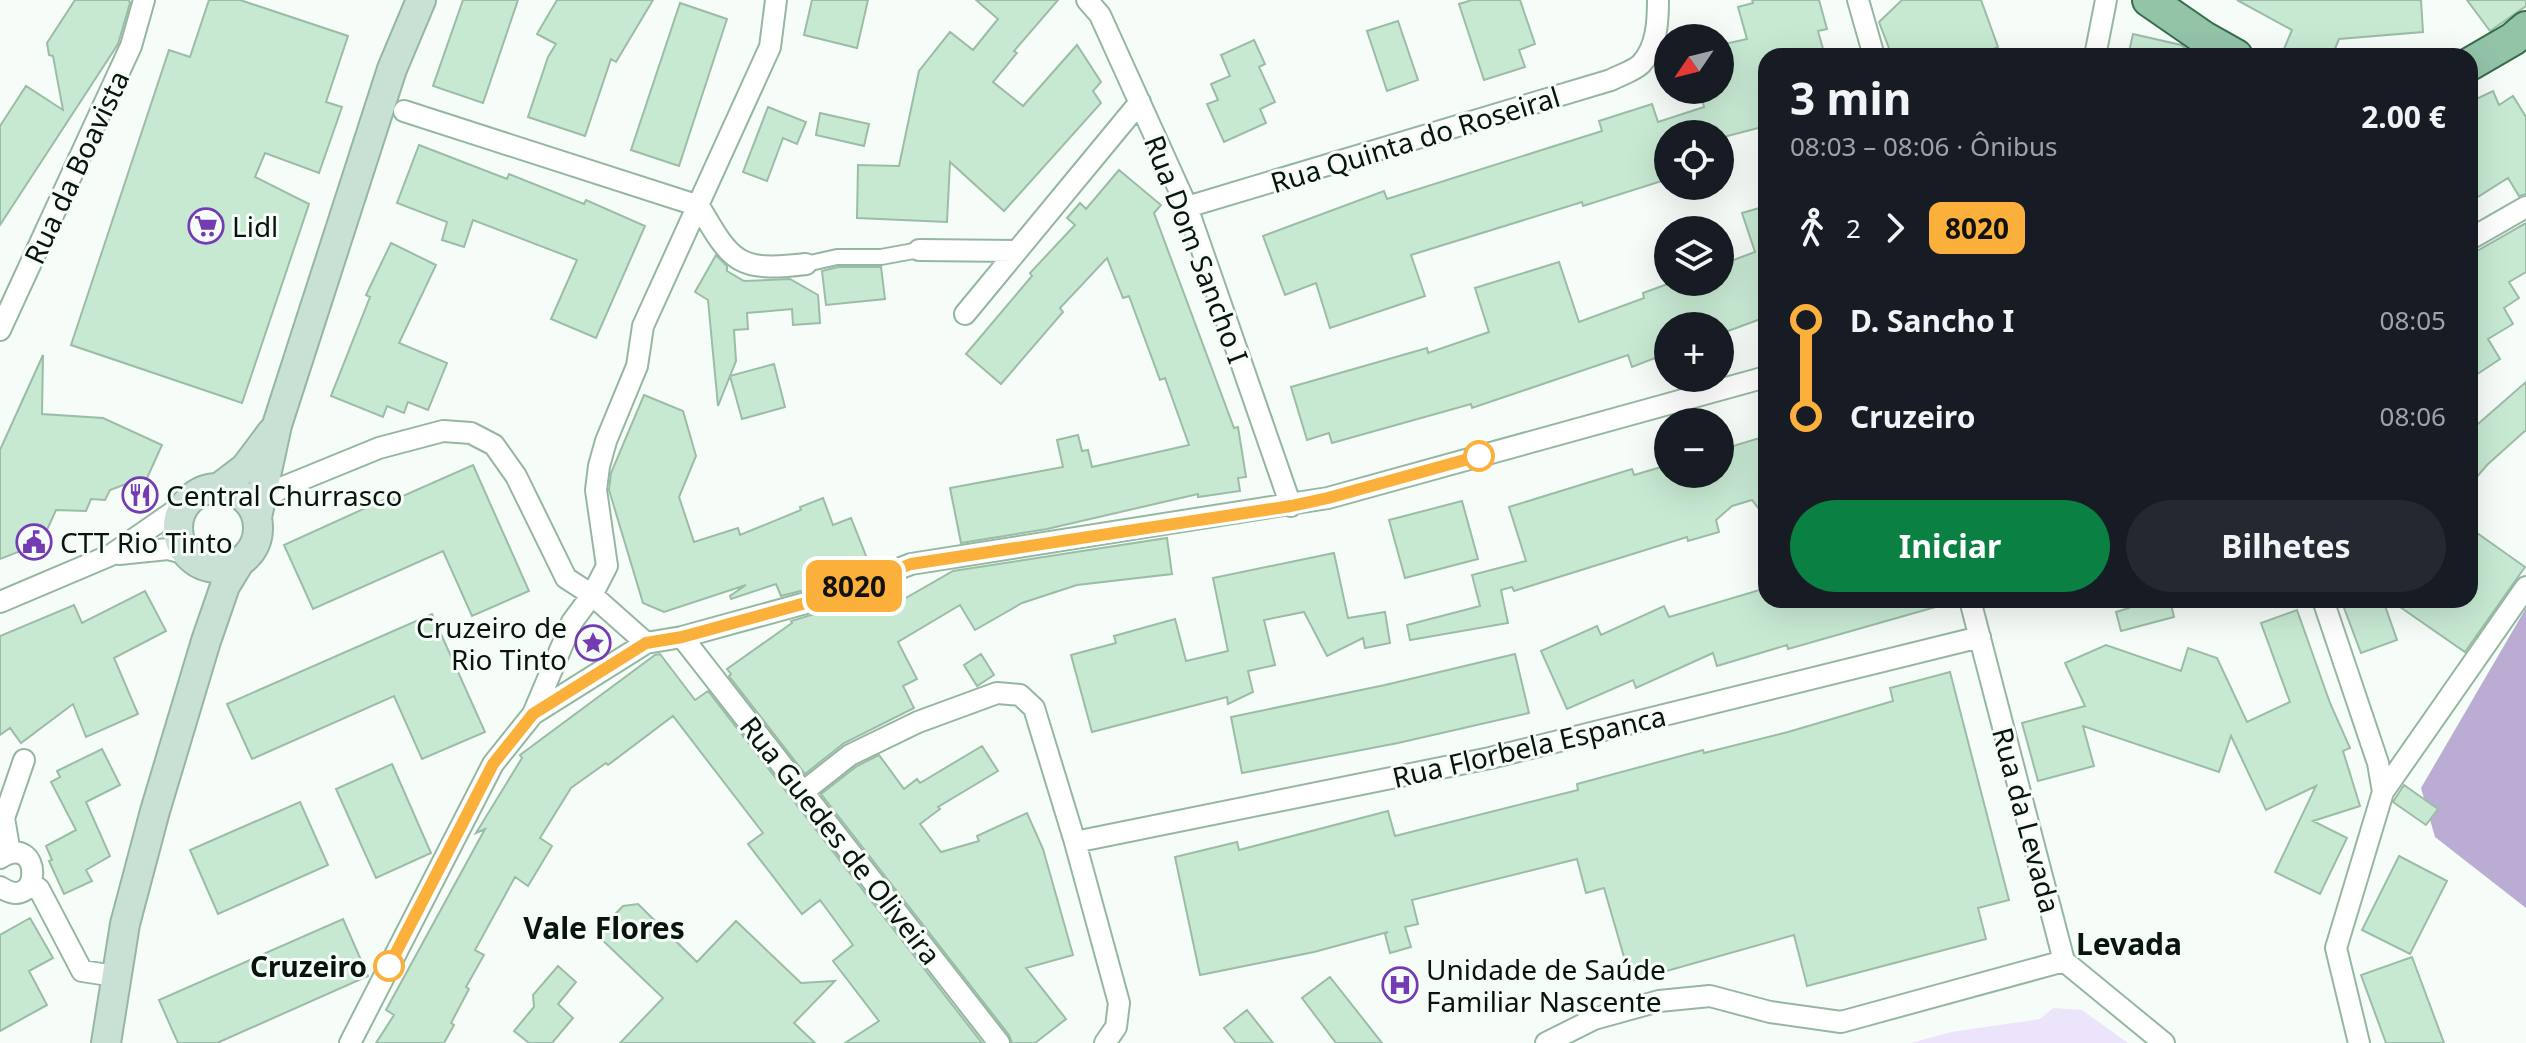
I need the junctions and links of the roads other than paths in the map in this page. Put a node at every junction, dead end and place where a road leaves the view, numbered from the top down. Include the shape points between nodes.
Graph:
1 (144, 0) edge
2 (421, 0) edge
3 (776, 0) edge
4 (1087, 0) edge
5 (1658, 0) edge
6 (1858, 0) edge
7 (2106, 0) edge
8 (2149, 0) edge
9 (403, 9) edge
10 (2526, 28) edge
11 (1872, 48) edge
12 (2097, 48) edge
13 (2222, 48) edge
14 (2478, 59) edge
15 (392, 69) junction
16 (1140, 102) junction
17 (404, 111) dead end
18 (699, 206) junction
19 (1187, 207) junction
20 (2526, 207) edge
21 (2478, 234) edge
22 (919, 250) joint
23 (1016, 251) junction
24 (806, 264) joint
25 (965, 314) dead end
26 (0, 330) edge
27 (1758, 379) edge
28 (277, 425) junction
29 (220, 487) junction
30 (186, 503) junction
31 (1291, 506) junction
32 (259, 510) junction
33 (111, 555) junction
34 (193, 559) junction
35 (239, 563) junction
36 (2526, 587) edge
37 (592, 595) junction
38 (0, 602) edge
39 (1972, 608) edge
40 (2326, 608) edge
41 (682, 637) junction
42 (1980, 637) junction
43 (206, 641) junction
44 (646, 643) junction
45 (533, 714) junction
46 (24, 760) dead end
47 (803, 792) junction
48 (2383, 792) junction
49 (1075, 842) junction
50 (5, 856) edge
51 (31, 883) junction
52 (0, 887) edge
53 (2064, 961) junction
54 (115, 976) junction
55 (106, 1043) edge
56 (350, 1043) edge
57 (999, 1043) edge
58 (1105, 1043) edge
59 (1546, 1043) edge
60 (2164, 1043) edge
61 (2359, 1043) edge

1 - 26 street, Rua da Boavista via 131,46
2 - 15 main road
3 - 18 street via 770,47
4 - 16 street, Rua Dom Sancho I via 1100,15
5 - 19 street, Rua Quinta do Roseiral via 1653,45 1641,64 1611,80
6 - 11 street
7 - 12 street
8 - 13 main road
9 - 15 main road
10 - 14 main road
15 - 28 main road
16 - 19 street, Rua Dom Sancho I
16 - 23 street
17 - 18 street
18 - 24 street via 740,262 773,268
18 - 37 street via 643,326 637,366 599,466 596,490 607,566
19 - 31 street, Rua Dom Sancho I
20 - 21 street
22 - 23 street
22 - 24 street
23 - 25 street
27 - 31 street
28 - 29 main road via 245,468
28 - 32 main road
29 - 30 main road
29 - 32 main road via 233,490
30 - 33 street
30 - 34 main road via 178,529 180,543
31 - 41 street via 911,564 824,598
32 - 35 main road via 256,543
32 - 37 street via 281,488 379,448 443,431 471,433 494,445 516,476 566,578
33 - 34 street via 168,549
33 - 38 street
34 - 35 main road via 212,569
34 - 43 main road via 208,609
35 - 43 main road
36 - 48 street
37 - 44 street
37 - 45 street via 572,622
39 - 42 street, Rua da Levada
40 - 48 street
41 - 44 street
41 - 47 street, Rua Guedes de Oliveira
42 - 49 street, Rua Florbela Espanca via 1490,758
42 - 53 street, Rua da Levada
43 - 54 main road via 155,811
44 - 45 street
45 - 56 street via 493,764
46 - 50 street via 4,818
47 - 49 street via 850,755 918,722 997,693 1020,695 1034,708
47 - 57 street, Rua Guedes de Oliveira
48 - 61 street via 2336,948
49 - 58 street via 1119,1003 1116,1027
50 - 51 street via 22,855 32,864
51 - 52 street via 14,893
51 - 54 street via 82,971
53 - 59 street via 1841,1022 1770,1012 1710,996 1659,1001 1594,1019
53 - 60 street
54 - 55 main road

